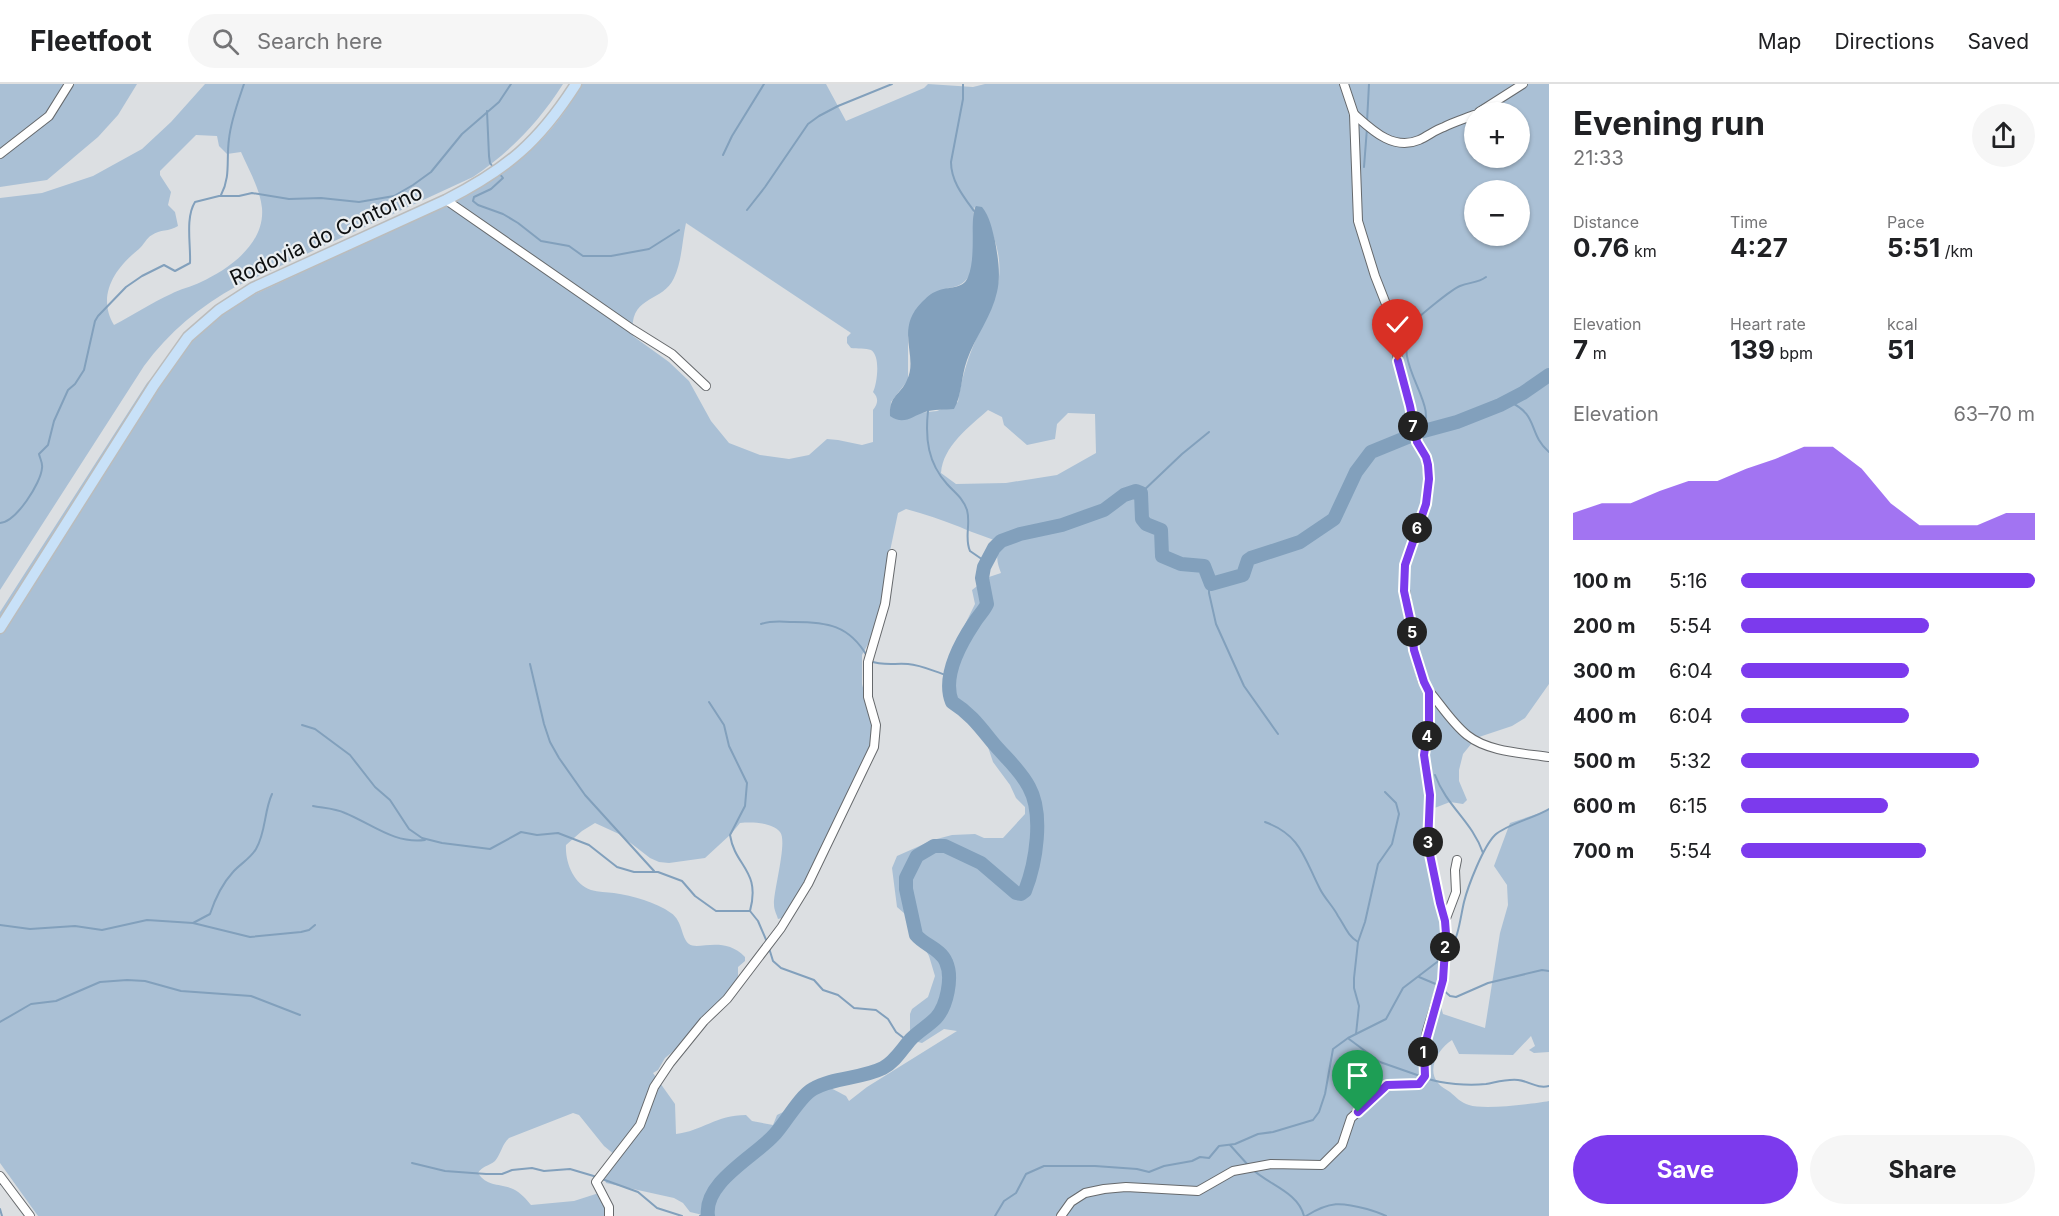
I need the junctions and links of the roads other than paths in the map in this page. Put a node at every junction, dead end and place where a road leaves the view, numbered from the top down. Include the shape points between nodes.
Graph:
1 (69, 84) edge
2 (576, 84) edge
3 (1344, 84) edge
4 (1523, 84) edge
5 (1495, 102) edge
6 (1354, 114) junction
7 (1464, 119) edge
8 (0, 154) edge
9 (446, 200) junction
10 (706, 386) dead end
11 (892, 555) dead end
12 (0, 628) edge
13 (1429, 692) junction
14 (1549, 757) edge
15 (1457, 860) dead end
16 (1445, 921) junction
17 (0, 1176) edge
18 (30, 1216) edge
19 (609, 1216) edge
20 (1061, 1216) edge

1 - 8 street via 49,116
2 - 9 main road, Rodovia do Contorno via 561,109 528,145 503,167
3 - 6 street
4 - 5 street
6 - 7 street via 1386,140 1406,143
6 - 13 street via 1358,221 1393,322 1398,361 1429,479 1426,504 1405,565 1404,591 1414,650
9 - 10 street via 672,354
9 - 12 main road, Rodovia do Contorno via 253,288 219,310 189,337 148,393
11 - 19 street via 885,604 868,662 868,697 876,725 874,747 808,884 781,928 727,999 670,1063 654,1088 640,1125 596,1182 609,1207
13 - 14 street via 1473,739 1510,751
13 - 16 street via 1424,755 1430,795 1428,845
15 - 16 street via 1456,892
16 - 20 street via 1443,980 1424,1048 1423,1081 1384,1088 1352,1118 1342,1145 1327,1162 1270,1164 1233,1171 1198,1191 1104,1189 1071,1202
17 - 18 street

